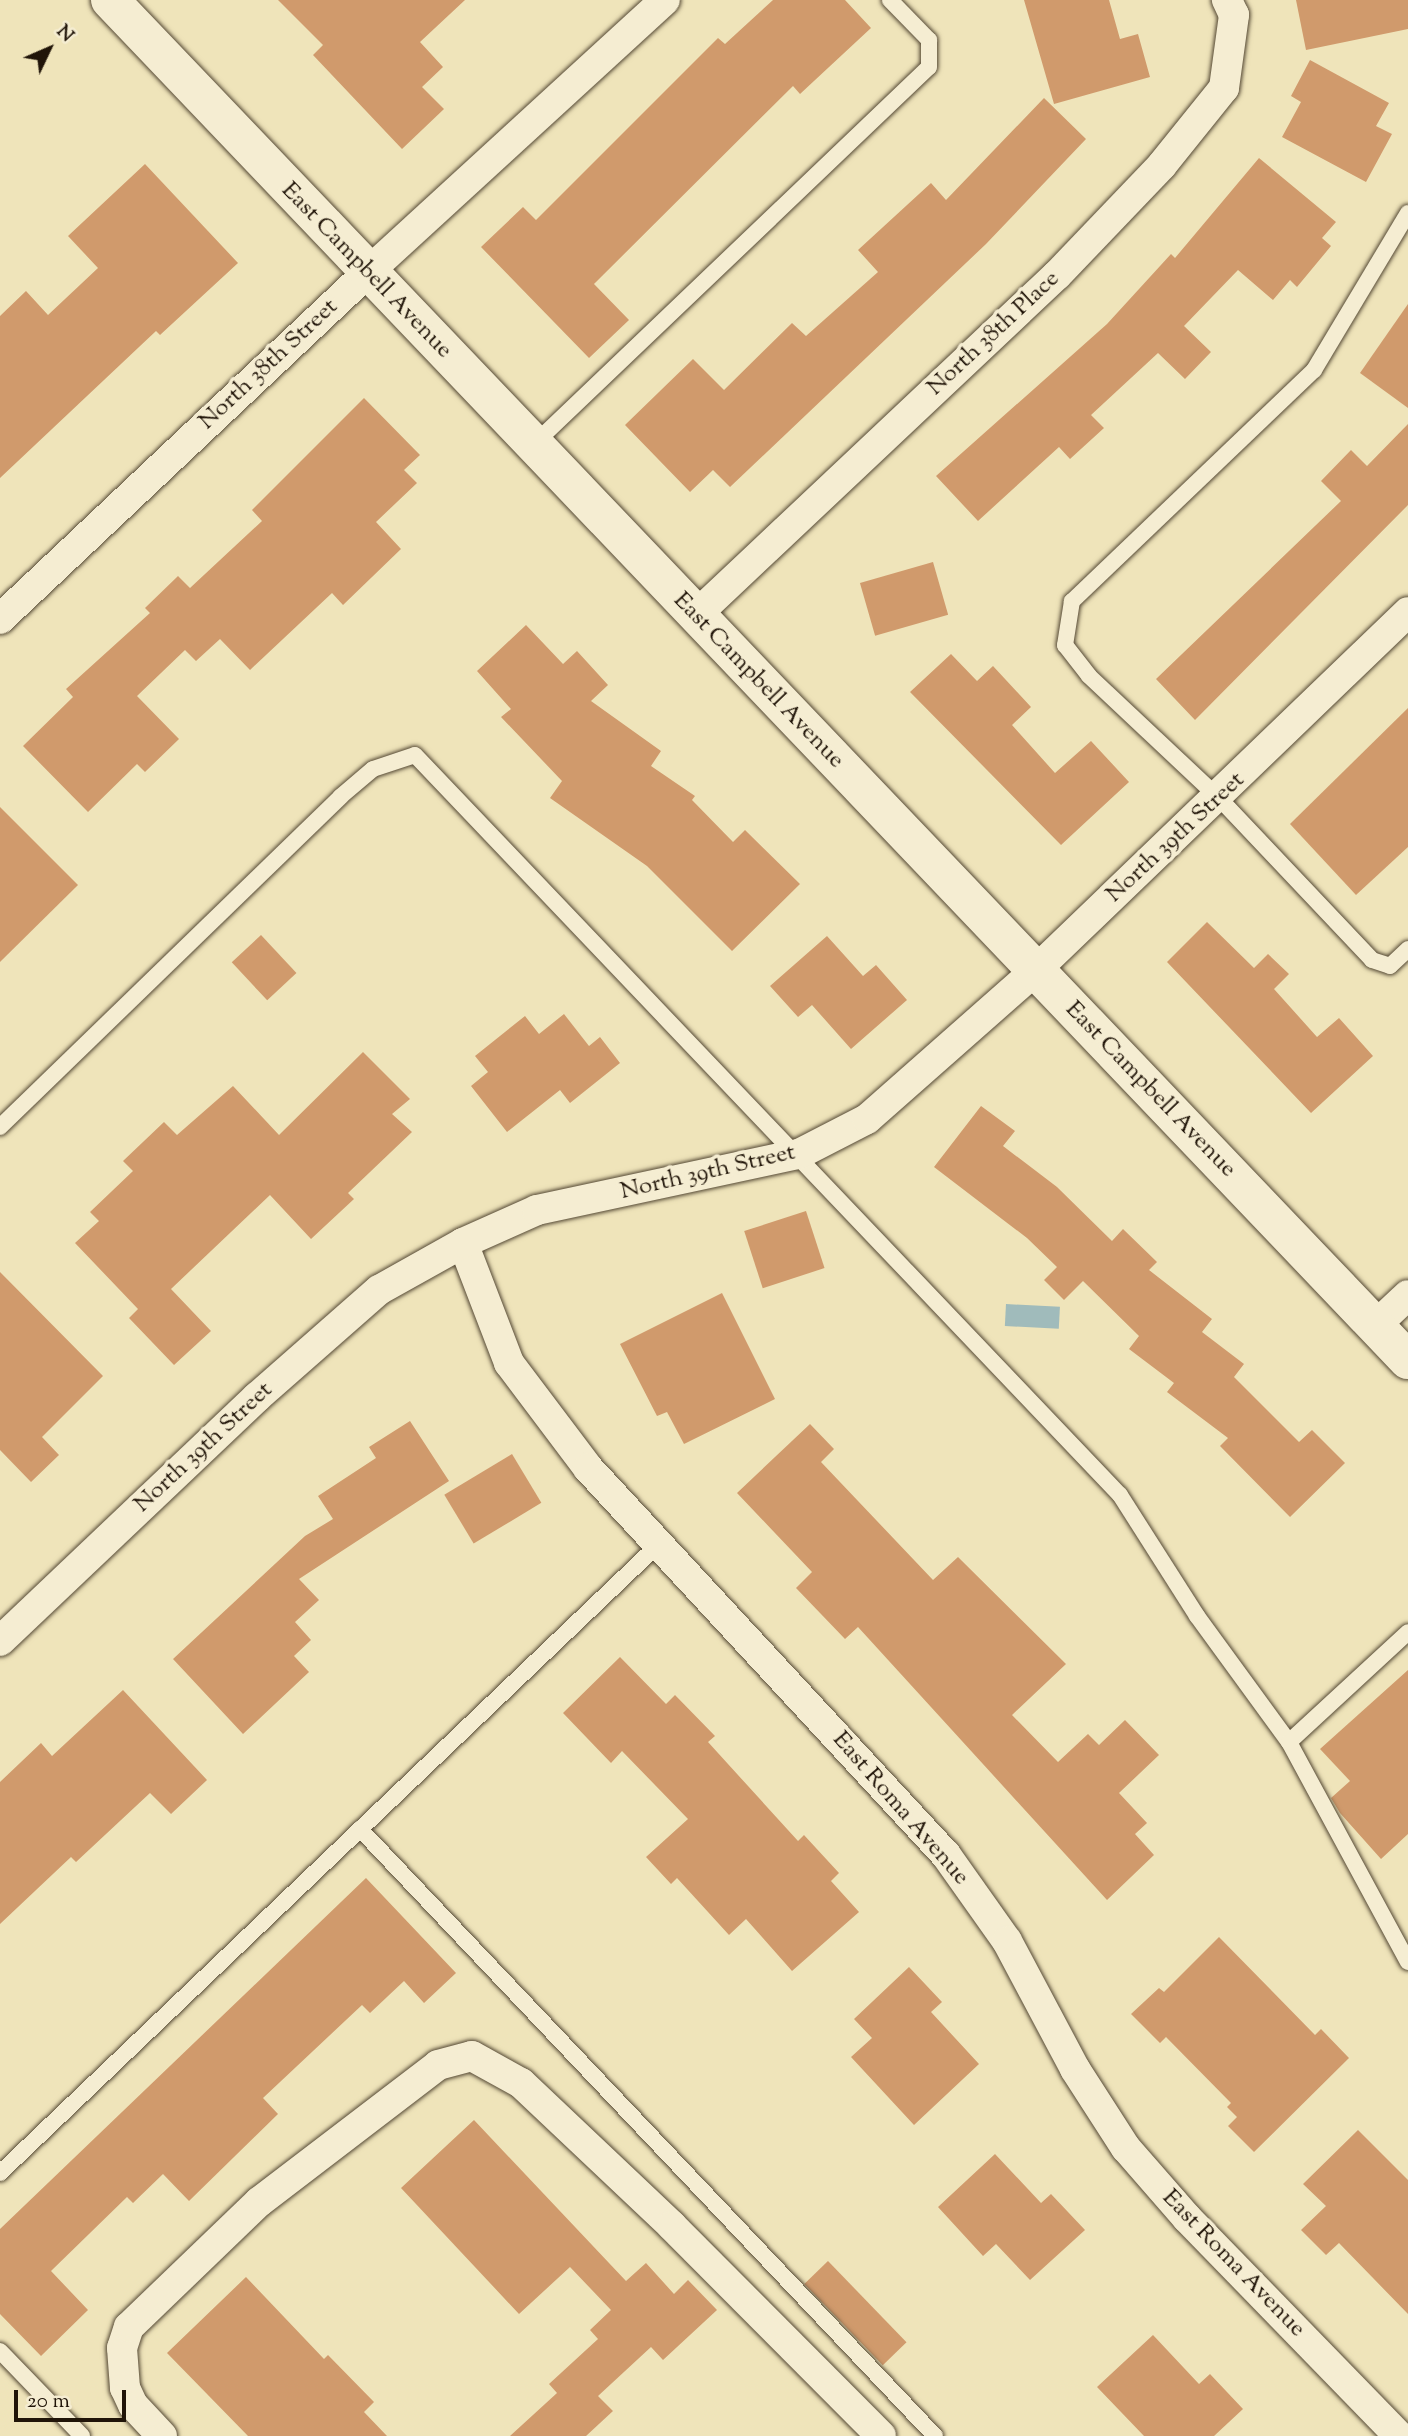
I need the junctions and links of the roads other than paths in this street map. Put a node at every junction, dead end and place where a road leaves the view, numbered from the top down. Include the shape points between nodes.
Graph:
1 (665, 0) edge
2 (890, 0) edge
3 (125, 5) edge
4 (1231, 7) edge
5 (1408, 213) edge
6 (367, 273) junction
7 (533, 446) junction
8 (1408, 612) edge
9 (695, 616) junction
10 (0, 619) edge
11 (1219, 798) junction
12 (1408, 949) edge
13 (1036, 970) junction
14 (0, 1127) edge
15 (799, 1154) junction
16 (463, 1243) junction
17 (1408, 1295) edge
18 (1375, 1326) junction
19 (1408, 1360) edge
20 (659, 1544) junction
21 (1408, 1632) edge
22 (0, 1642) edge
23 (1289, 1742) junction
24 (360, 1829) junction
25 (1408, 1962) edge
26 (0, 2173) edge
27 (0, 2351) edge
28 (82, 2436) edge
29 (162, 2436) edge
30 (881, 2436) edge
31 (935, 2436) edge
32 (1399, 2436) edge

1 - 6 street, North 38th Street
2 - 7 lane via 929,40 929,67
3 - 6 street, East Campbell Avenue
4 - 9 street, North 38th Place via 1224,88 1162,165 1057,275
5 - 11 lane via 1314,370 1072,601 1065,645 1089,676
6 - 7 street, East Campbell Avenue
6 - 10 street, North 38th Street
7 - 9 street, East Campbell Avenue
8 - 11 street, North 39th Street
9 - 13 street, East Campbell Avenue
11 - 12 lane via 1372,960 1390,966
11 - 13 street, North 39th Street
13 - 15 street, North 39th Street via 866,1119
13 - 18 street, East Campbell Avenue
14 - 15 lane via 340,797 373,769 415,755
15 - 16 street, North 39th Street via 537,1210
15 - 23 lane via 1120,1494 1197,1616
16 - 20 street, East Roma Avenue via 509,1363 588,1468
16 - 22 street, North 39th Street via 379,1290 257,1397
17 - 18 street
18 - 19 street, East Campbell Avenue
20 - 24 lane
20 - 32 street, East Roma Avenue via 946,1855 1007,1941 1075,2069 1126,2148 1187,2218
21 - 23 lane
23 - 25 lane
24 - 26 lane
24 - 31 lane
27 - 28 lane
29 - 30 street via 133,2405 125,2388 121,2366 129,2327 259,2202 438,2065 472,2056 521,2083 672,2226

